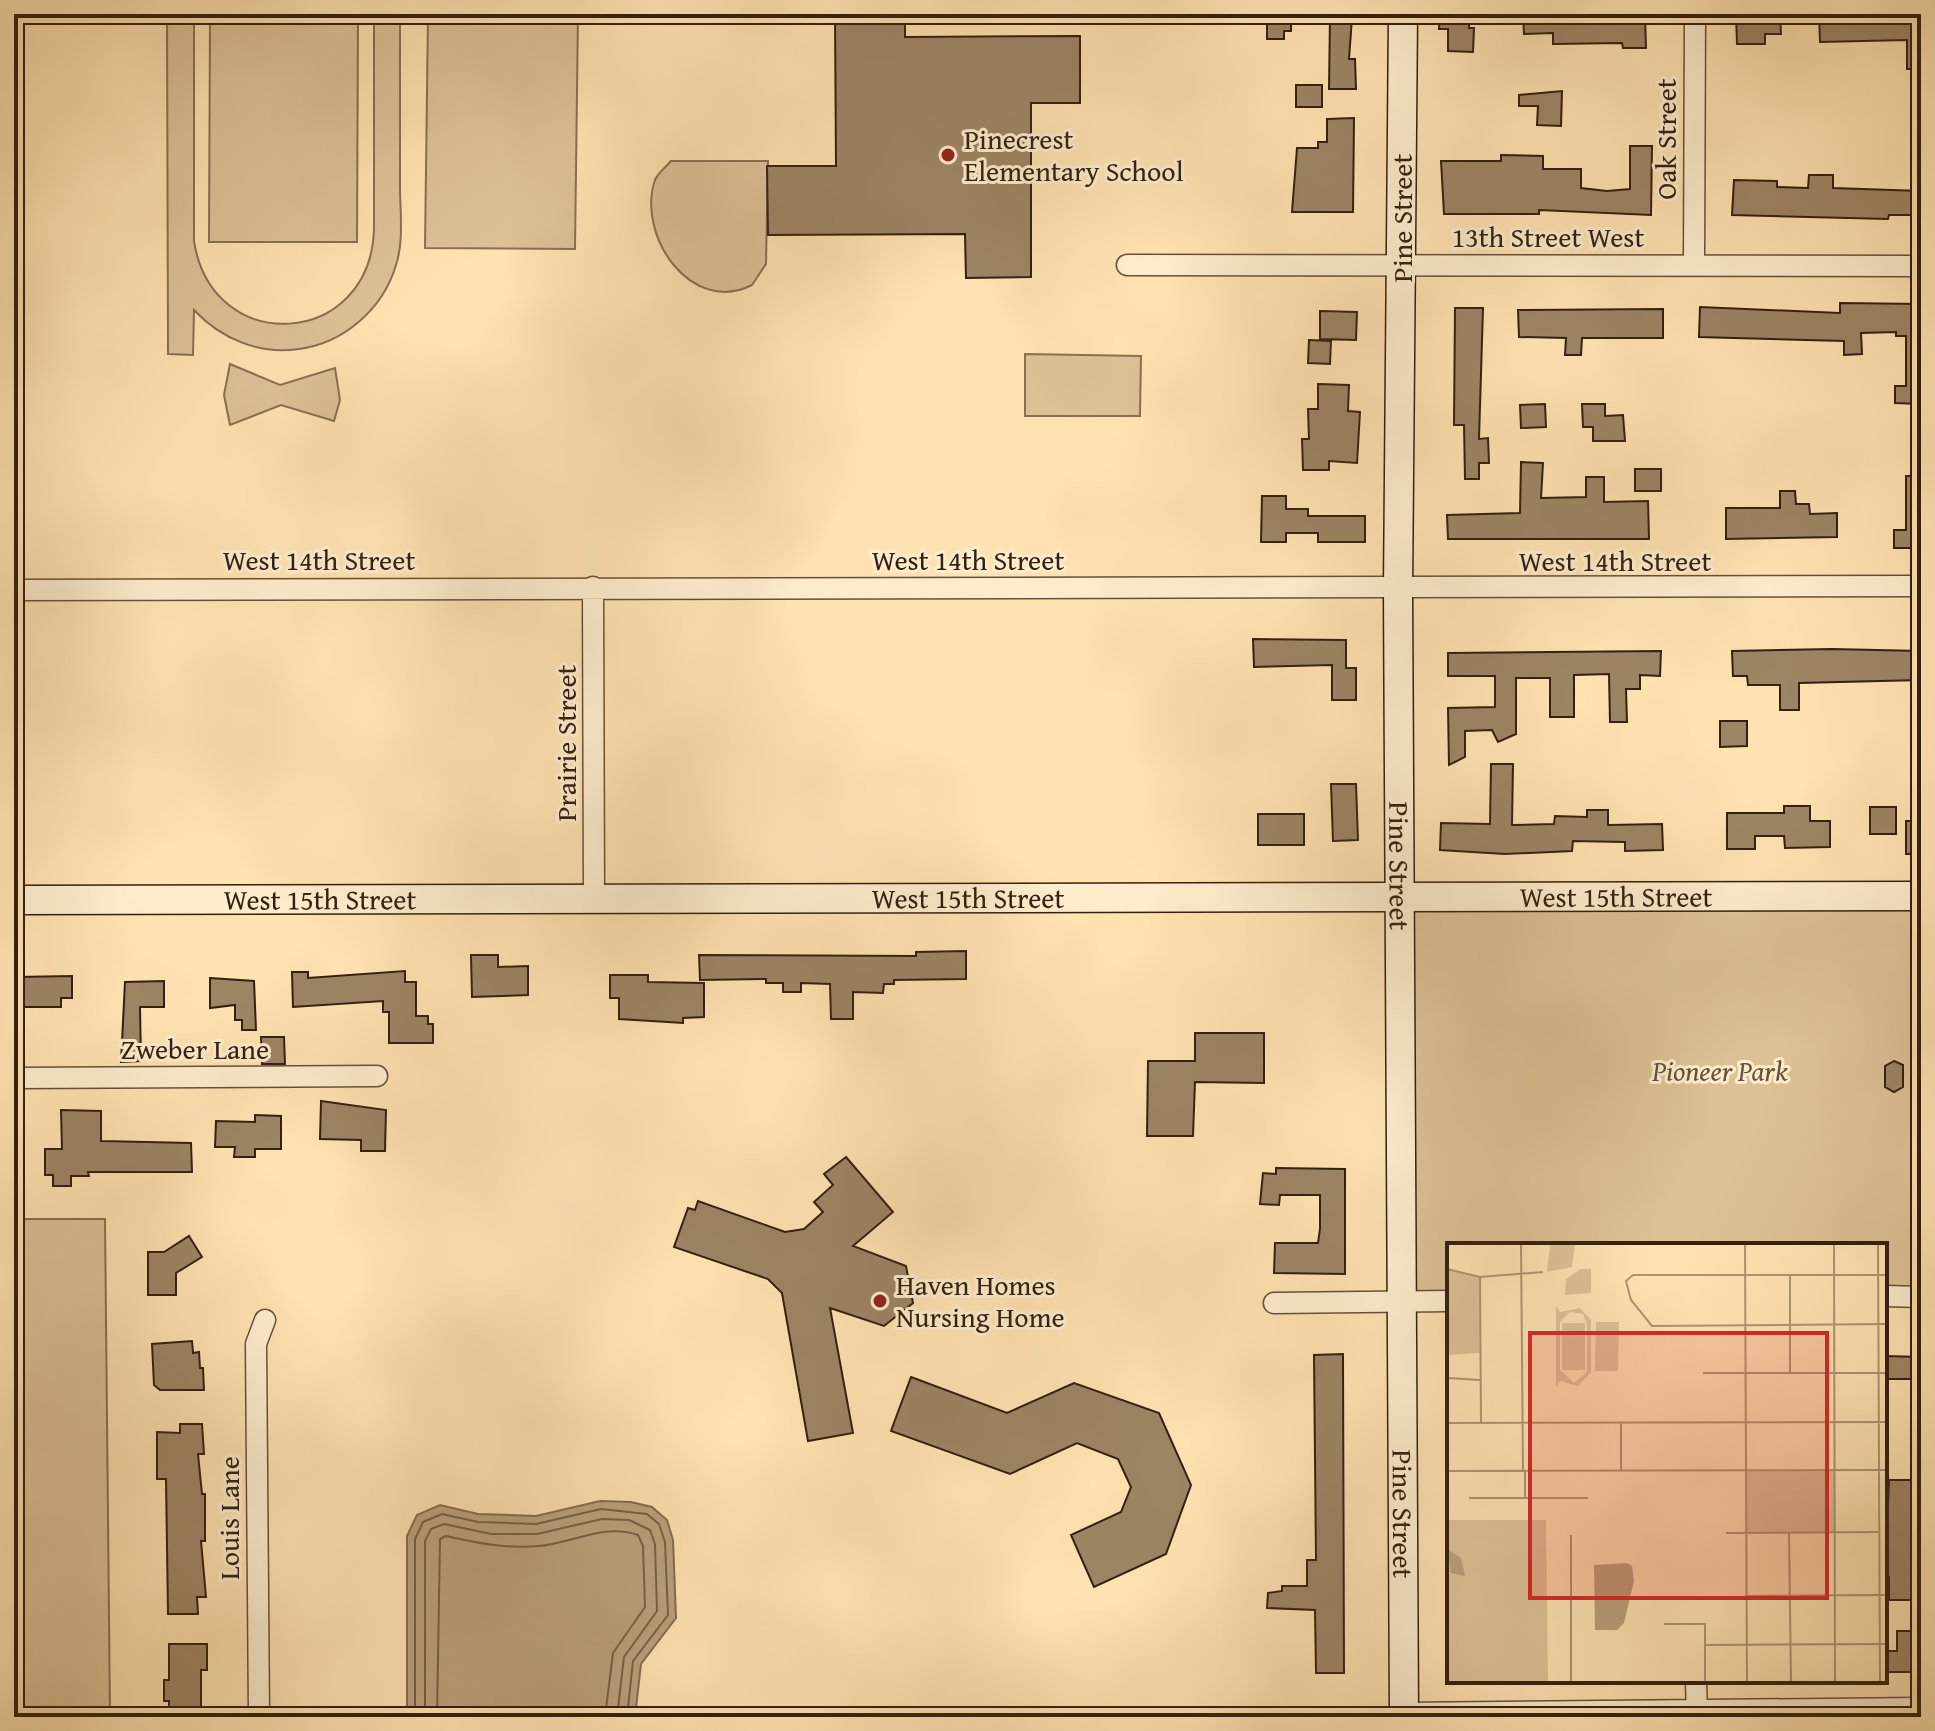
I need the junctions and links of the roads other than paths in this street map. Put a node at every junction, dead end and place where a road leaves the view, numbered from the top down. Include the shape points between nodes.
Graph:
1 (1403, 14) edge
2 (1695, 14) edge
3 (1127, 265) dead end
4 (1402, 265) junction
5 (1694, 265) junction
6 (1921, 266) edge
7 (1921, 586) edge
8 (593, 587) junction
9 (14, 590) edge
10 (1398, 590) junction
11 (1921, 896) edge
12 (594, 898) junction
13 (1400, 899) junction
14 (14, 900) edge
15 (377, 1076) dead end
16 (14, 1078) edge
17 (1887, 1296) edge
18 (1921, 1297) edge
19 (1400, 1301) junction
20 (1447, 1301) edge
21 (1274, 1303) dead end
22 (265, 1320) dead end
23 (1696, 1683) edge
24 (1921, 1708) edge
25 (1696, 1713) edge
26 (1404, 1715) edge
27 (259, 1717) edge

1 - 4 street, Pine Street
2 - 5 street, Oak Street
3 - 4 street, 13th Street West
4 - 5 street, 13th Street West
4 - 10 street, Pine Street
5 - 6 street, 13th Street West
7 - 10 street, West 14th Street
8 - 9 street, West 14th Street
8 - 10 street, West 14th Street
8 - 12 street, Prairie Street
10 - 13 street, Pine Street
11 - 13 street, West 15th Street
12 - 13 street, West 15th Street
12 - 14 street, West 15th Street
13 - 19 street, Pine Street
15 - 16 street, Zweber Lane
17 - 18 street
19 - 20 street
19 - 21 street
19 - 26 street, Pine Street
22 - 27 street, Louis Lane via 256,1344
23 - 25 street
24 - 25 street
25 - 26 street

